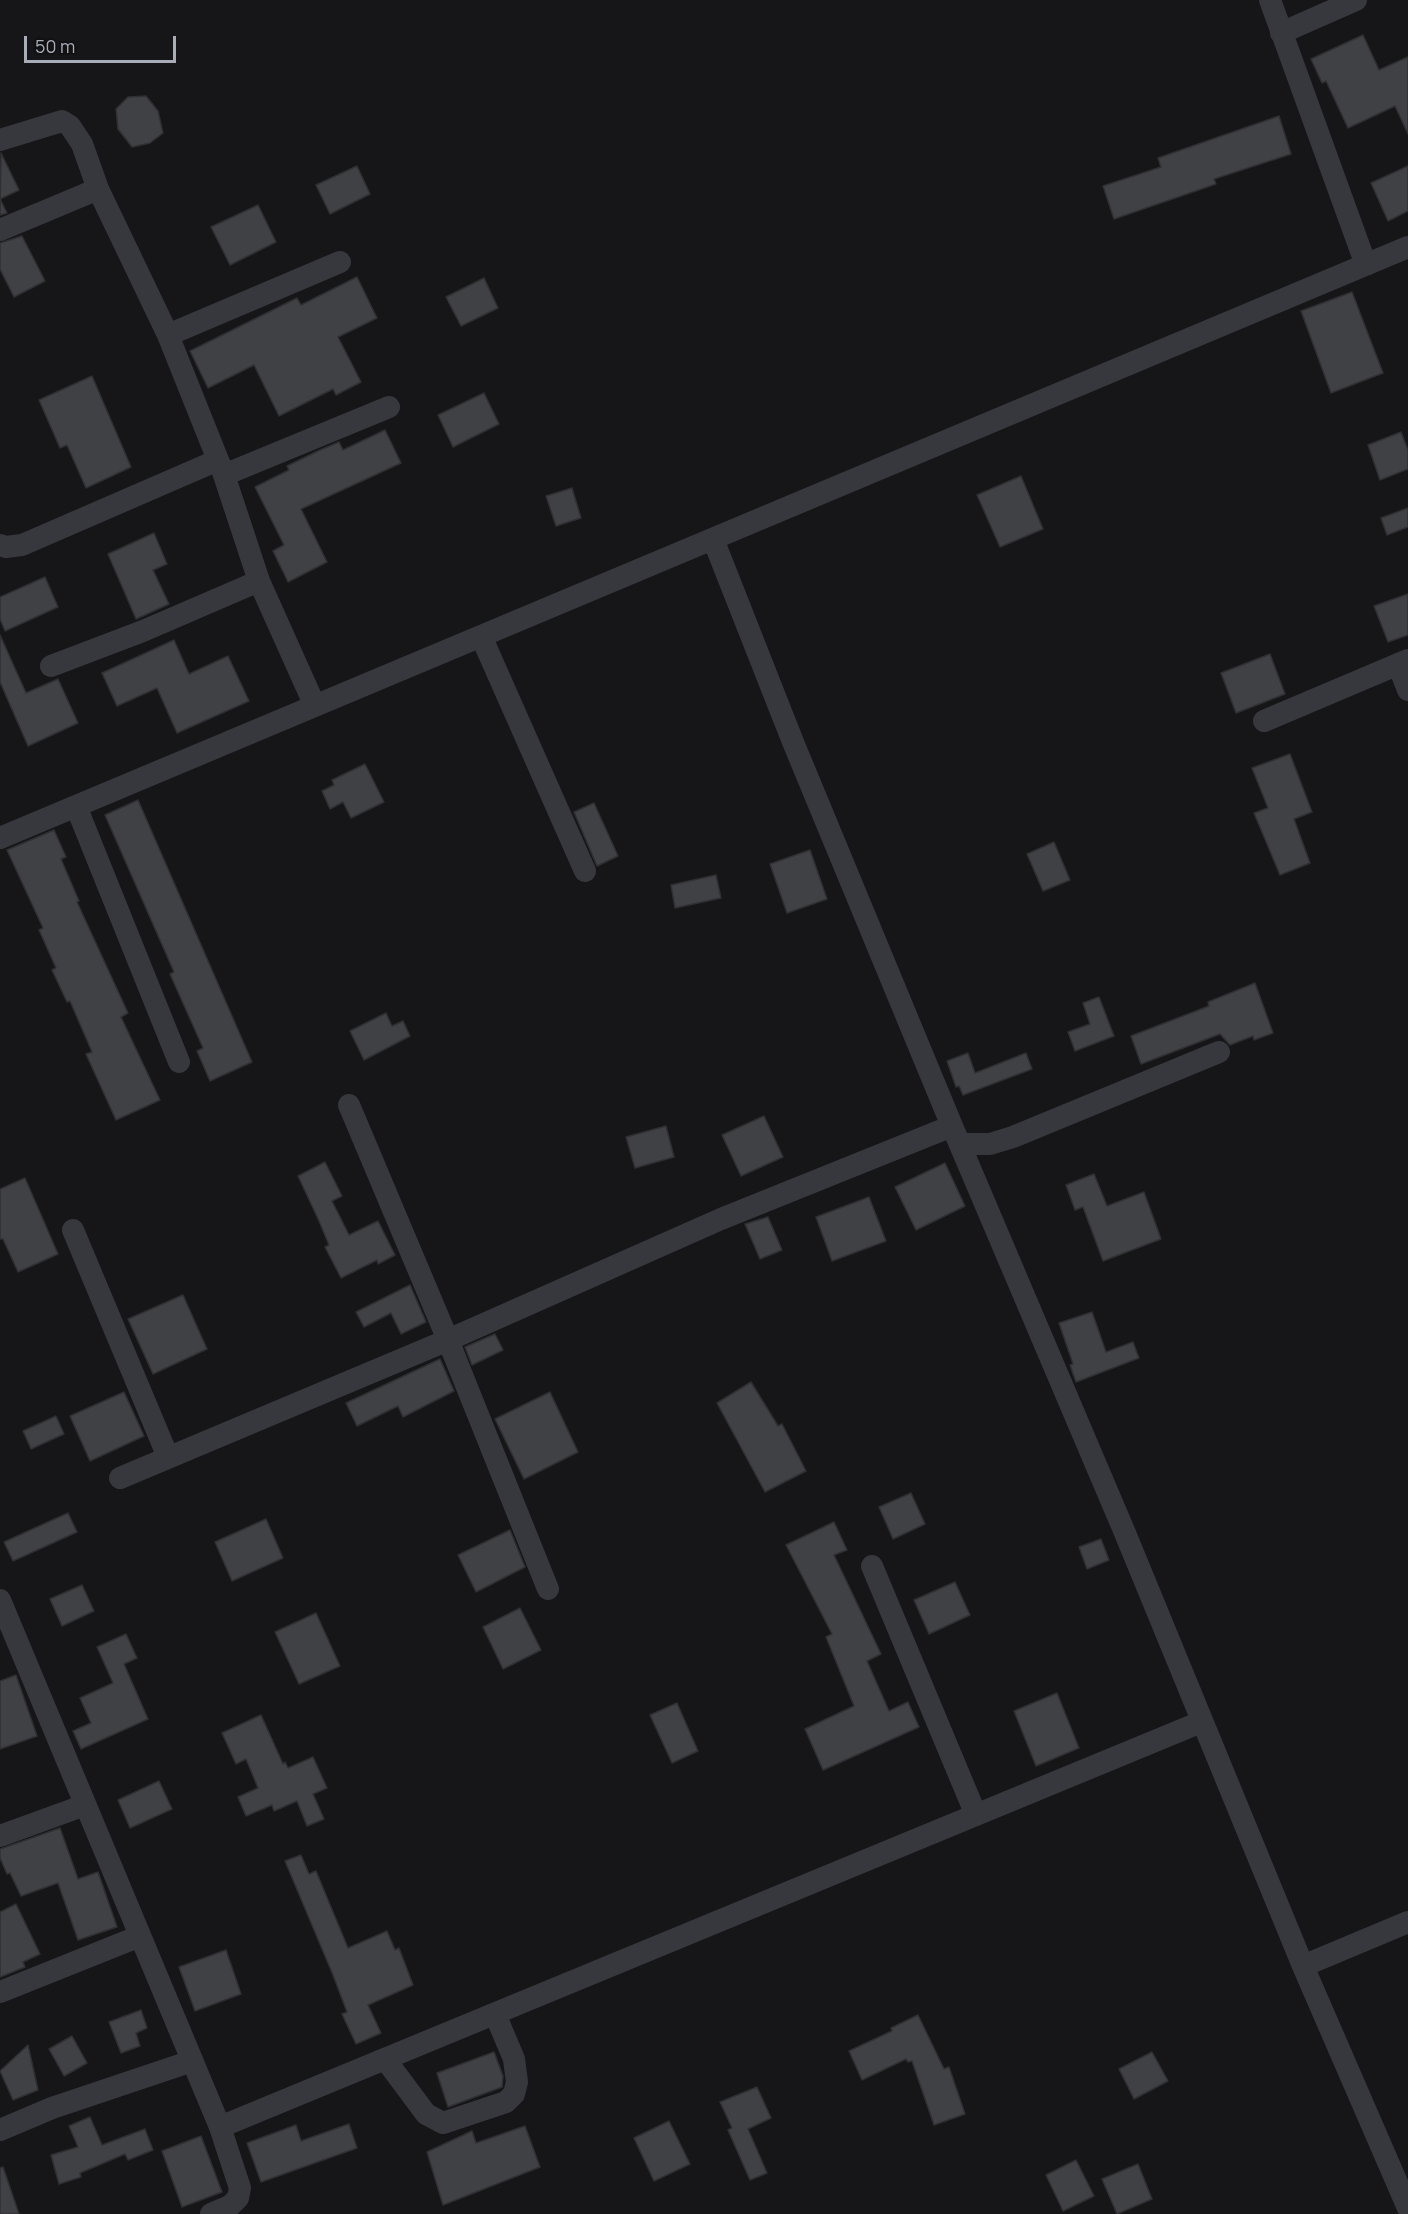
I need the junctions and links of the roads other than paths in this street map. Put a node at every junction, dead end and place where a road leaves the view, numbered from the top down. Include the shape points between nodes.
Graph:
1 (1270, 0) edge
2 (1356, 0) edge
3 (1281, 33) junction
4 (0, 140) edge
5 (98, 189) junction
6 (0, 230) edge
7 (1408, 247) edge
8 (340, 262) dead end
9 (1366, 265) junction
10 (168, 335) junction
11 (389, 407) dead end
12 (221, 468) junction
13 (713, 539) junction
14 (0, 545) edge
15 (259, 581) junction
16 (481, 636) junction
17 (1403, 662) edge
18 (51, 666) dead end
19 (1408, 690) edge
20 (315, 706) junction
21 (1264, 721) dead end
22 (76, 806) junction
23 (0, 838) edge
24 (585, 871) dead end
25 (1219, 1052) dead end
26 (179, 1062) dead end
27 (349, 1105) dead end
28 (956, 1135) junction
29 (73, 1230) dead end
30 (448, 1340) junction
31 (168, 1457) junction
32 (120, 1478) dead end
33 (872, 1566) dead end
34 (548, 1589) dead end
35 (0, 1600) edge
36 (1201, 1722) junction
37 (85, 1805) junction
38 (976, 1815) junction
39 (0, 1836) edge
40 (1408, 1922) edge
41 (140, 1936) junction
42 (1303, 1966) junction
43 (0, 1992) edge
44 (495, 2014) junction
45 (385, 2059) junction
46 (192, 2061) junction
47 (220, 2127) junction
48 (0, 2130) edge
49 (1408, 2208) edge
50 (211, 2214) edge

1 - 3 street
2 - 3 street
3 - 9 street
4 - 5 street via 62,121 82,144
5 - 6 street
5 - 10 street
7 - 9 street
8 - 10 street
9 - 13 street
10 - 12 street
11 - 12 street
12 - 14 street via 22,545
12 - 15 street
13 - 16 street
13 - 28 street
15 - 18 street
15 - 20 street
16 - 20 street
16 - 24 street
17 - 19 street
17 - 21 street
20 - 22 street
22 - 23 street
22 - 26 street
25 - 28 street via 1013,1137 990,1144
27 - 30 street
28 - 30 street via 721,1219
28 - 36 street
29 - 31 street
30 - 31 street
30 - 34 street
31 - 32 street
33 - 38 street
35 - 37 street
36 - 38 street
36 - 42 street
37 - 39 street
37 - 41 street
38 - 44 street
40 - 42 street
41 - 43 street
41 - 46 street
42 - 49 street
44 - 45 street
44 - 45 street via 514,2059 517,2082 514,2094 506,2102 443,2123 426,2114
45 - 47 street
46 - 47 street
46 - 48 street via 52,2108
47 - 50 street via 240,2188 238,2198 230,2206

